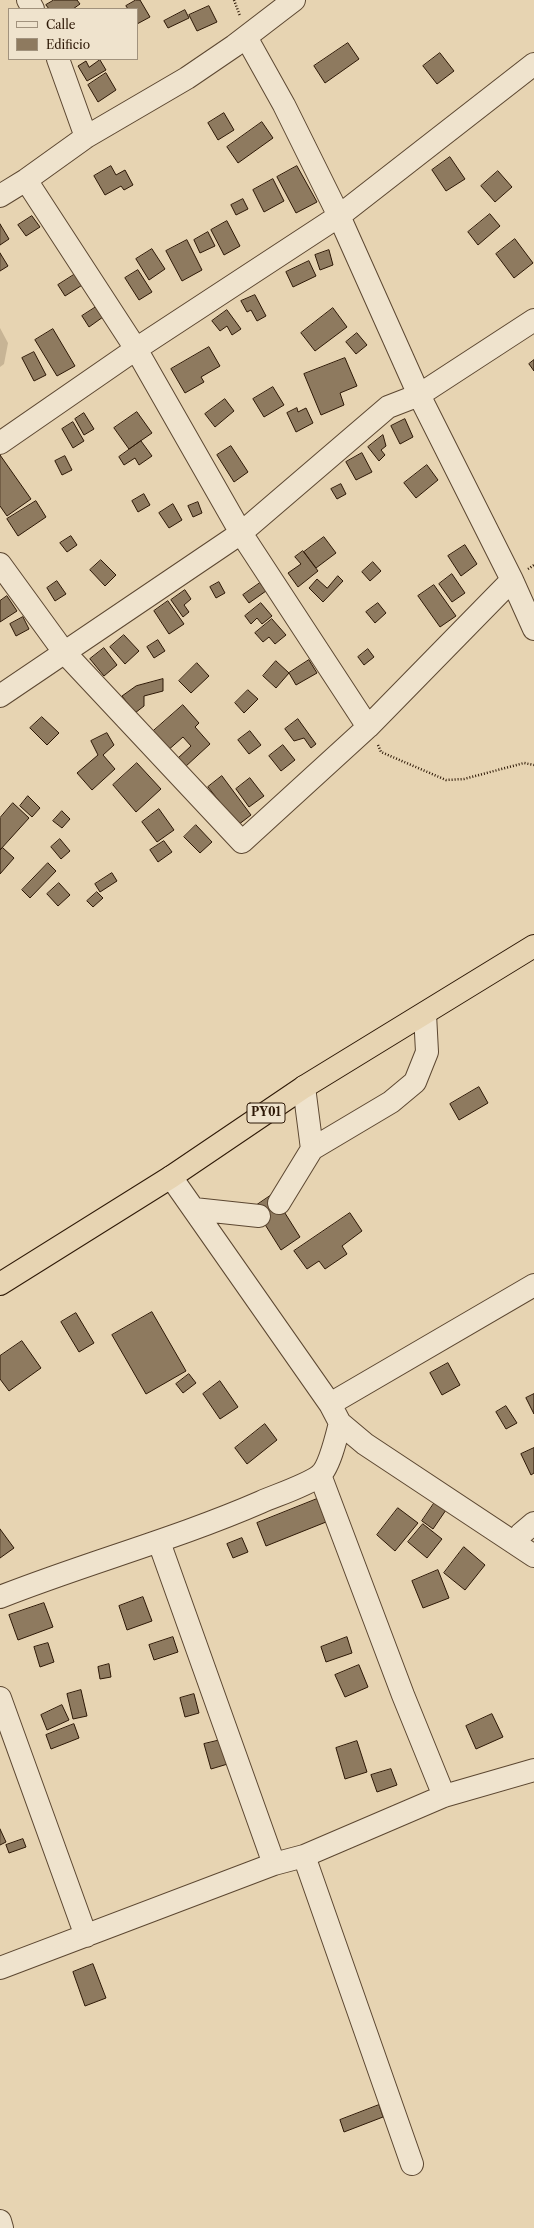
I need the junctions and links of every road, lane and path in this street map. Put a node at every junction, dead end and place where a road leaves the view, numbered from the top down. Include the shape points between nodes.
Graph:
1 (294, 0) edge
2 (246, 37) junction
3 (58, 60) edge
4 (534, 64) edge
5 (86, 137) junction
6 (26, 180) junction
7 (0, 196) edge
8 (339, 216) junction
9 (534, 320) edge
10 (136, 349) junction
11 (419, 395) junction
12 (0, 444) edge
13 (241, 533) junction
14 (0, 564) edge
15 (512, 580) junction
16 (534, 629) edge
17 (64, 652) junction
18 (0, 696) edge
19 (368, 726) junction
20 (534, 765) edge
21 (534, 946) edge
22 (425, 1014) junction
23 (304, 1087) junction
24 (312, 1149) junction
25 (171, 1177) junction
26 (279, 1203) dead end
27 (194, 1209) junction
28 (259, 1216) dead end
29 (0, 1284) edge
30 (534, 1285) edge
31 (335, 1414) junction
32 (320, 1475) junction
33 (534, 1523) edge
34 (159, 1542) junction
35 (514, 1542) junction
36 (534, 1556) edge
37 (0, 1597) edge
38 (0, 1698) edge
39 (534, 1770) edge
40 (444, 1796) junction
41 (304, 1856) junction
42 (274, 1864) junction
43 (86, 1936) junction
44 (0, 1968) edge
45 (412, 2164) dead end
46 (0, 2221) edge
47 (2, 2228) edge

1 - 2 street
2 - 5 street via 187,78
2 - 8 street via 284,105
3 - 5 street
4 - 8 street
5 - 6 street
6 - 7 street
6 - 10 street
8 - 10 street
8 - 11 street
9 - 11 street
10 - 12 street
10 - 13 street
11 - 13 street via 388,407
11 - 15 street
13 - 17 street
13 - 19 street
14 - 17 street
15 - 16 street
15 - 19 street
17 - 18 street
17 - 19 street via 242,842
19 - 20 path via 382,752 446,780 464,780 524,763
21 - 22 highway, PY01
22 - 23 highway, PY01
22 - 24 street via 427,1052 415,1082 391,1102
23 - 24 street
23 - 25 highway, PY01
24 - 26 street
25 - 27 street
25 - 29 highway, PY01
27 - 28 street
27 - 31 street
30 - 31 street
31 - 32 street via 332,1452
31 - 35 street via 365,1444
32 - 34 street via 232,1515
32 - 40 street
33 - 35 street
34 - 37 street via 62,1573
34 - 42 street
35 - 36 street
38 - 43 street
39 - 40 street
40 - 41 street
41 - 42 street
41 - 45 street
42 - 43 street
43 - 44 street
46 - 47 street

